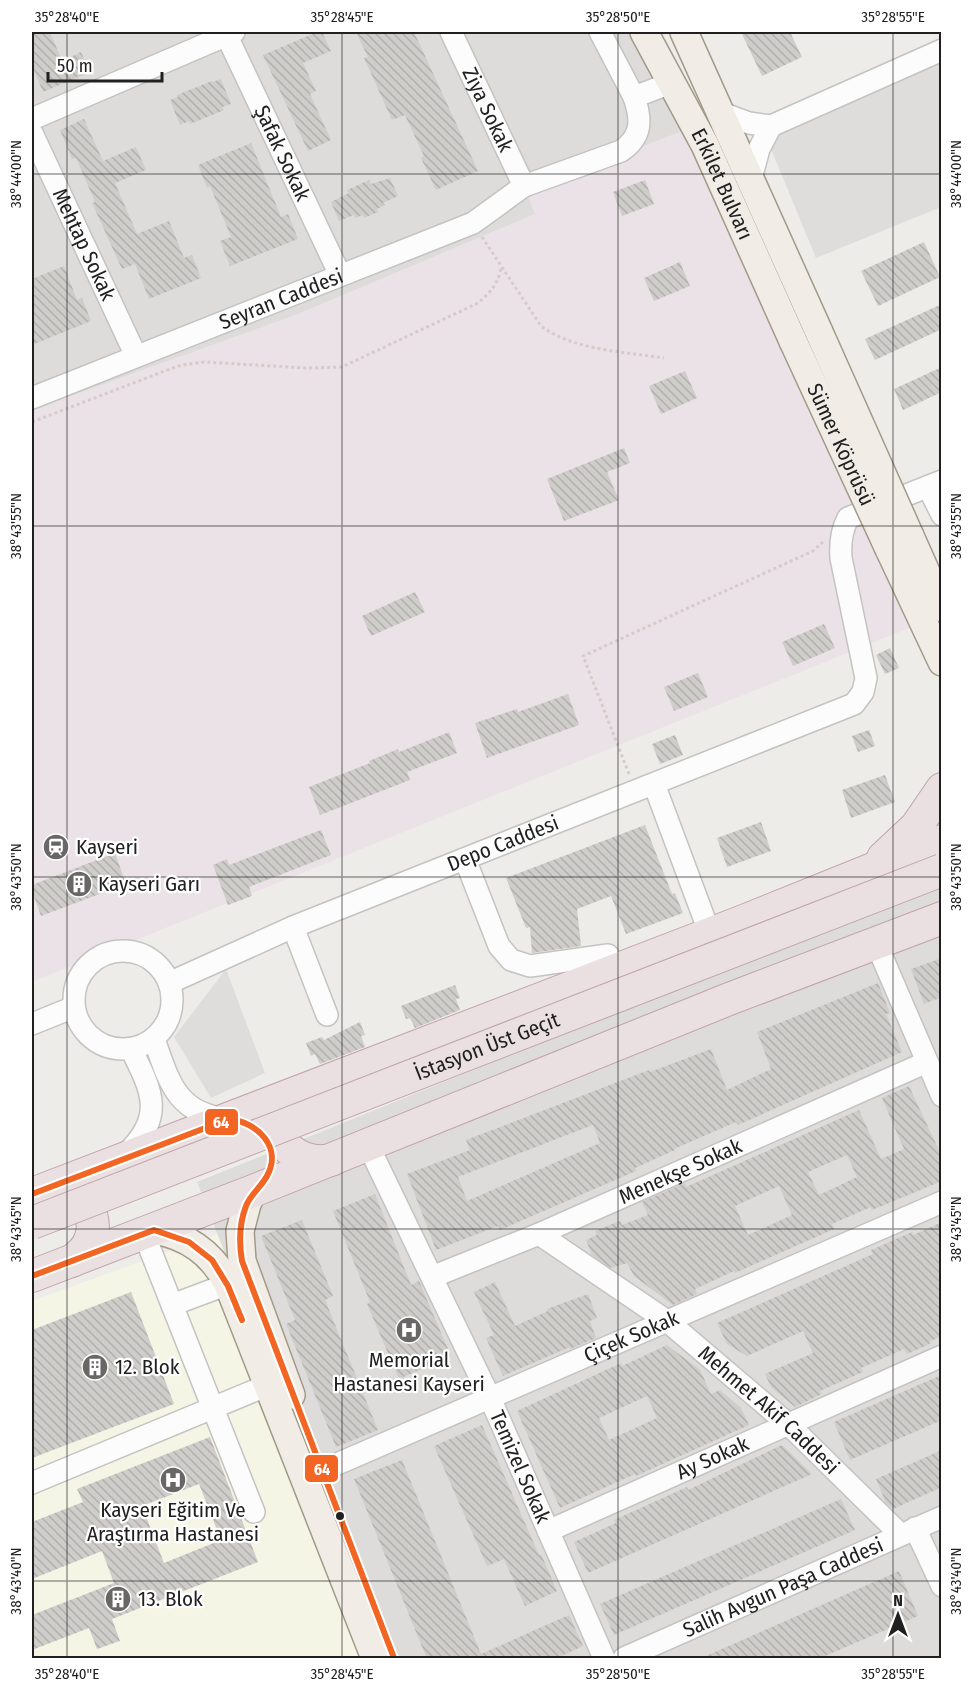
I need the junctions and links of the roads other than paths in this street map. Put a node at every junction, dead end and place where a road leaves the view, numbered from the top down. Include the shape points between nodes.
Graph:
1 (228, 32) edge
2 (451, 32) edge
3 (600, 32) edge
4 (644, 32) edge
5 (684, 32) edge
6 (942, 50) edge
7 (670, 83) junction
8 (634, 97) junction
9 (722, 113) junction
10 (32, 119) edge
11 (771, 126) junction
12 (32, 133) edge
13 (752, 179) junction
14 (524, 186) junction
15 (340, 275) junction
16 (819, 332) joint
17 (793, 341) joint
18 (136, 356) junction
19 (32, 398) edge
20 (935, 484) edge
21 (942, 515) edge
22 (899, 542) junction
23 (942, 608) edge
24 (942, 662) edge
25 (645, 788) junction
26 (942, 789) edge
27 (942, 842) edge
28 (465, 859) junction
29 (942, 870) edge
30 (849, 879) junction
31 (942, 892) edge
32 (942, 918) edge
33 (293, 927) junction
34 (710, 934) junction
35 (876, 943) junction
36 (608, 955) dead end
37 (169, 983) junction
38 (74, 1007) junction
39 (327, 1015) dead end
40 (32, 1024) edge
41 (154, 1039) junction
42 (131, 1049) junction
43 (927, 1062) junction
44 (294, 1094) junction
45 (942, 1096) edge
46 (229, 1119) junction
47 (368, 1145) junction
48 (331, 1160) junction
49 (118, 1161) junction
50 (40, 1190) edge
51 (253, 1191) junction
52 (942, 1202) edge
53 (32, 1223) edge
54 (149, 1232) junction
55 (539, 1234) junction
56 (32, 1245) edge
57 (72, 1261) junction
58 (32, 1276) edge
59 (432, 1277) junction
60 (228, 1284) junction
61 (172, 1305) junction
62 (667, 1321) junction
63 (942, 1356) edge
64 (268, 1384) junction
65 (490, 1398) junction
66 (213, 1408) junction
67 (788, 1424) junction
68 (321, 1471) junction
69 (32, 1483) edge
70 (254, 1512) dead end
71 (942, 1517) edge
72 (548, 1531) junction
73 (908, 1531) junction
74 (942, 1586) edge
75 (375, 1659) edge
76 (394, 1659) edge
77 (604, 1659) edge
78 (624, 1659) edge

1 - 10 street
1 - 15 street, Şafak Sokak
2 - 14 street, Ziya Sokak
3 - 8 street, Seyran Caddesi
4 - 7 main road, Erkilet Bulvarı
5 - 9 main road, Erkilet Bulvarı
6 - 11 street
7 - 8 street
7 - 17 main road, Erkilet Bulvarı via 705,145
8 - 14 street, Seyran Caddesi via 640,123 628,146
9 - 11 street
9 - 13 main road, Erkilet Bulvarı
11 - 13 street via 759,149
12 - 18 street, Mehtap Sokak
13 - 16 main road, Erkilet Bulvarı
14 - 15 street, Seyran Caddesi via 472,223
15 - 18 street, Seyran Caddesi
16 - 22 main road, Sümer Köprüsü, bridge
17 - 22 main road, Sümer Köprüsü, bridge
18 - 19 street, Seyran Caddesi
20 - 21 street
20 - 25 street, Depo Caddesi via 848,518 842,533 840,550 866,678 859,699 839,711
22 - 23 main road
22 - 24 main road
25 - 28 street, Depo Caddesi
25 - 34 street
26 - 30 highway via 901,843
27 - 30 highway
28 - 33 street, Depo Caddesi
28 - 36 street via 499,946 512,960 531,966
29 - 53 highway, İstasyon Üst Geçit, bridge
30 - 34 highway
31 - 56 highway, İstasyon Üst Geçit
32 - 35 highway
33 - 37 street, Depo Caddesi
33 - 39 street
34 - 44 highway
35 - 43 street
35 - 47 highway via 606,1047
37 - 38 street via 150,959 131,951 111,952 85,969 75,987
37 - 41 street via 170,1013
38 - 40 street
38 - 42 street via 80,1025 94,1040 111,1048
41 - 42 street
41 - 46 street via 176,1093 200,1112
42 - 49 street via 149,1085 151,1108 138,1141
43 - 45 street
43 - 55 street, Menekşe Sokak
44 - 46 highway
44 - 48 highway via 279,1113 282,1139 298,1157 313,1162
46 - 49 highway
46 - 51 highway via 255,1125 270,1146 269,1172
47 - 48 highway
47 - 59 street, Temizel Sokak
48 - 51 highway
49 - 50 highway
49 - 54 highway via 104,1182 106,1208 116,1221 130,1229
50 - 57 highway via 59,1187 75,1193 91,1215 90,1240
51 - 54 highway
51 - 68 main road via 240,1231 242,1262
52 - 62 street, Çiçek Sokak
54 - 57 highway
54 - 60 main road via 181,1237 204,1252
54 - 61 street
55 - 59 street, Menekşe Sokak
55 - 62 street, Mehmet Akif Caddesi
57 - 58 highway
59 - 65 street, Temizel Sokak
60 - 61 street
60 - 64 main road
61 - 66 street
62 - 65 street, Çiçek Sokak
62 - 67 street, Mehmet Akif Caddesi
63 - 67 street, Ay Sokak
64 - 66 street
64 - 75 main road
65 - 68 street, Çiçek Sokak
65 - 72 street, Temizel Sokak
66 - 69 street
66 - 70 street
67 - 72 street, Ay Sokak
67 - 73 street, Mehmet Akif Caddesi
68 - 76 main road
71 - 73 street, Salih Avgun Paşa Caddesi
72 - 77 street, Temizel Sokak
73 - 74 street, Mehmet Akif Caddesi
73 - 78 street, Salih Avgun Paşa Caddesi

